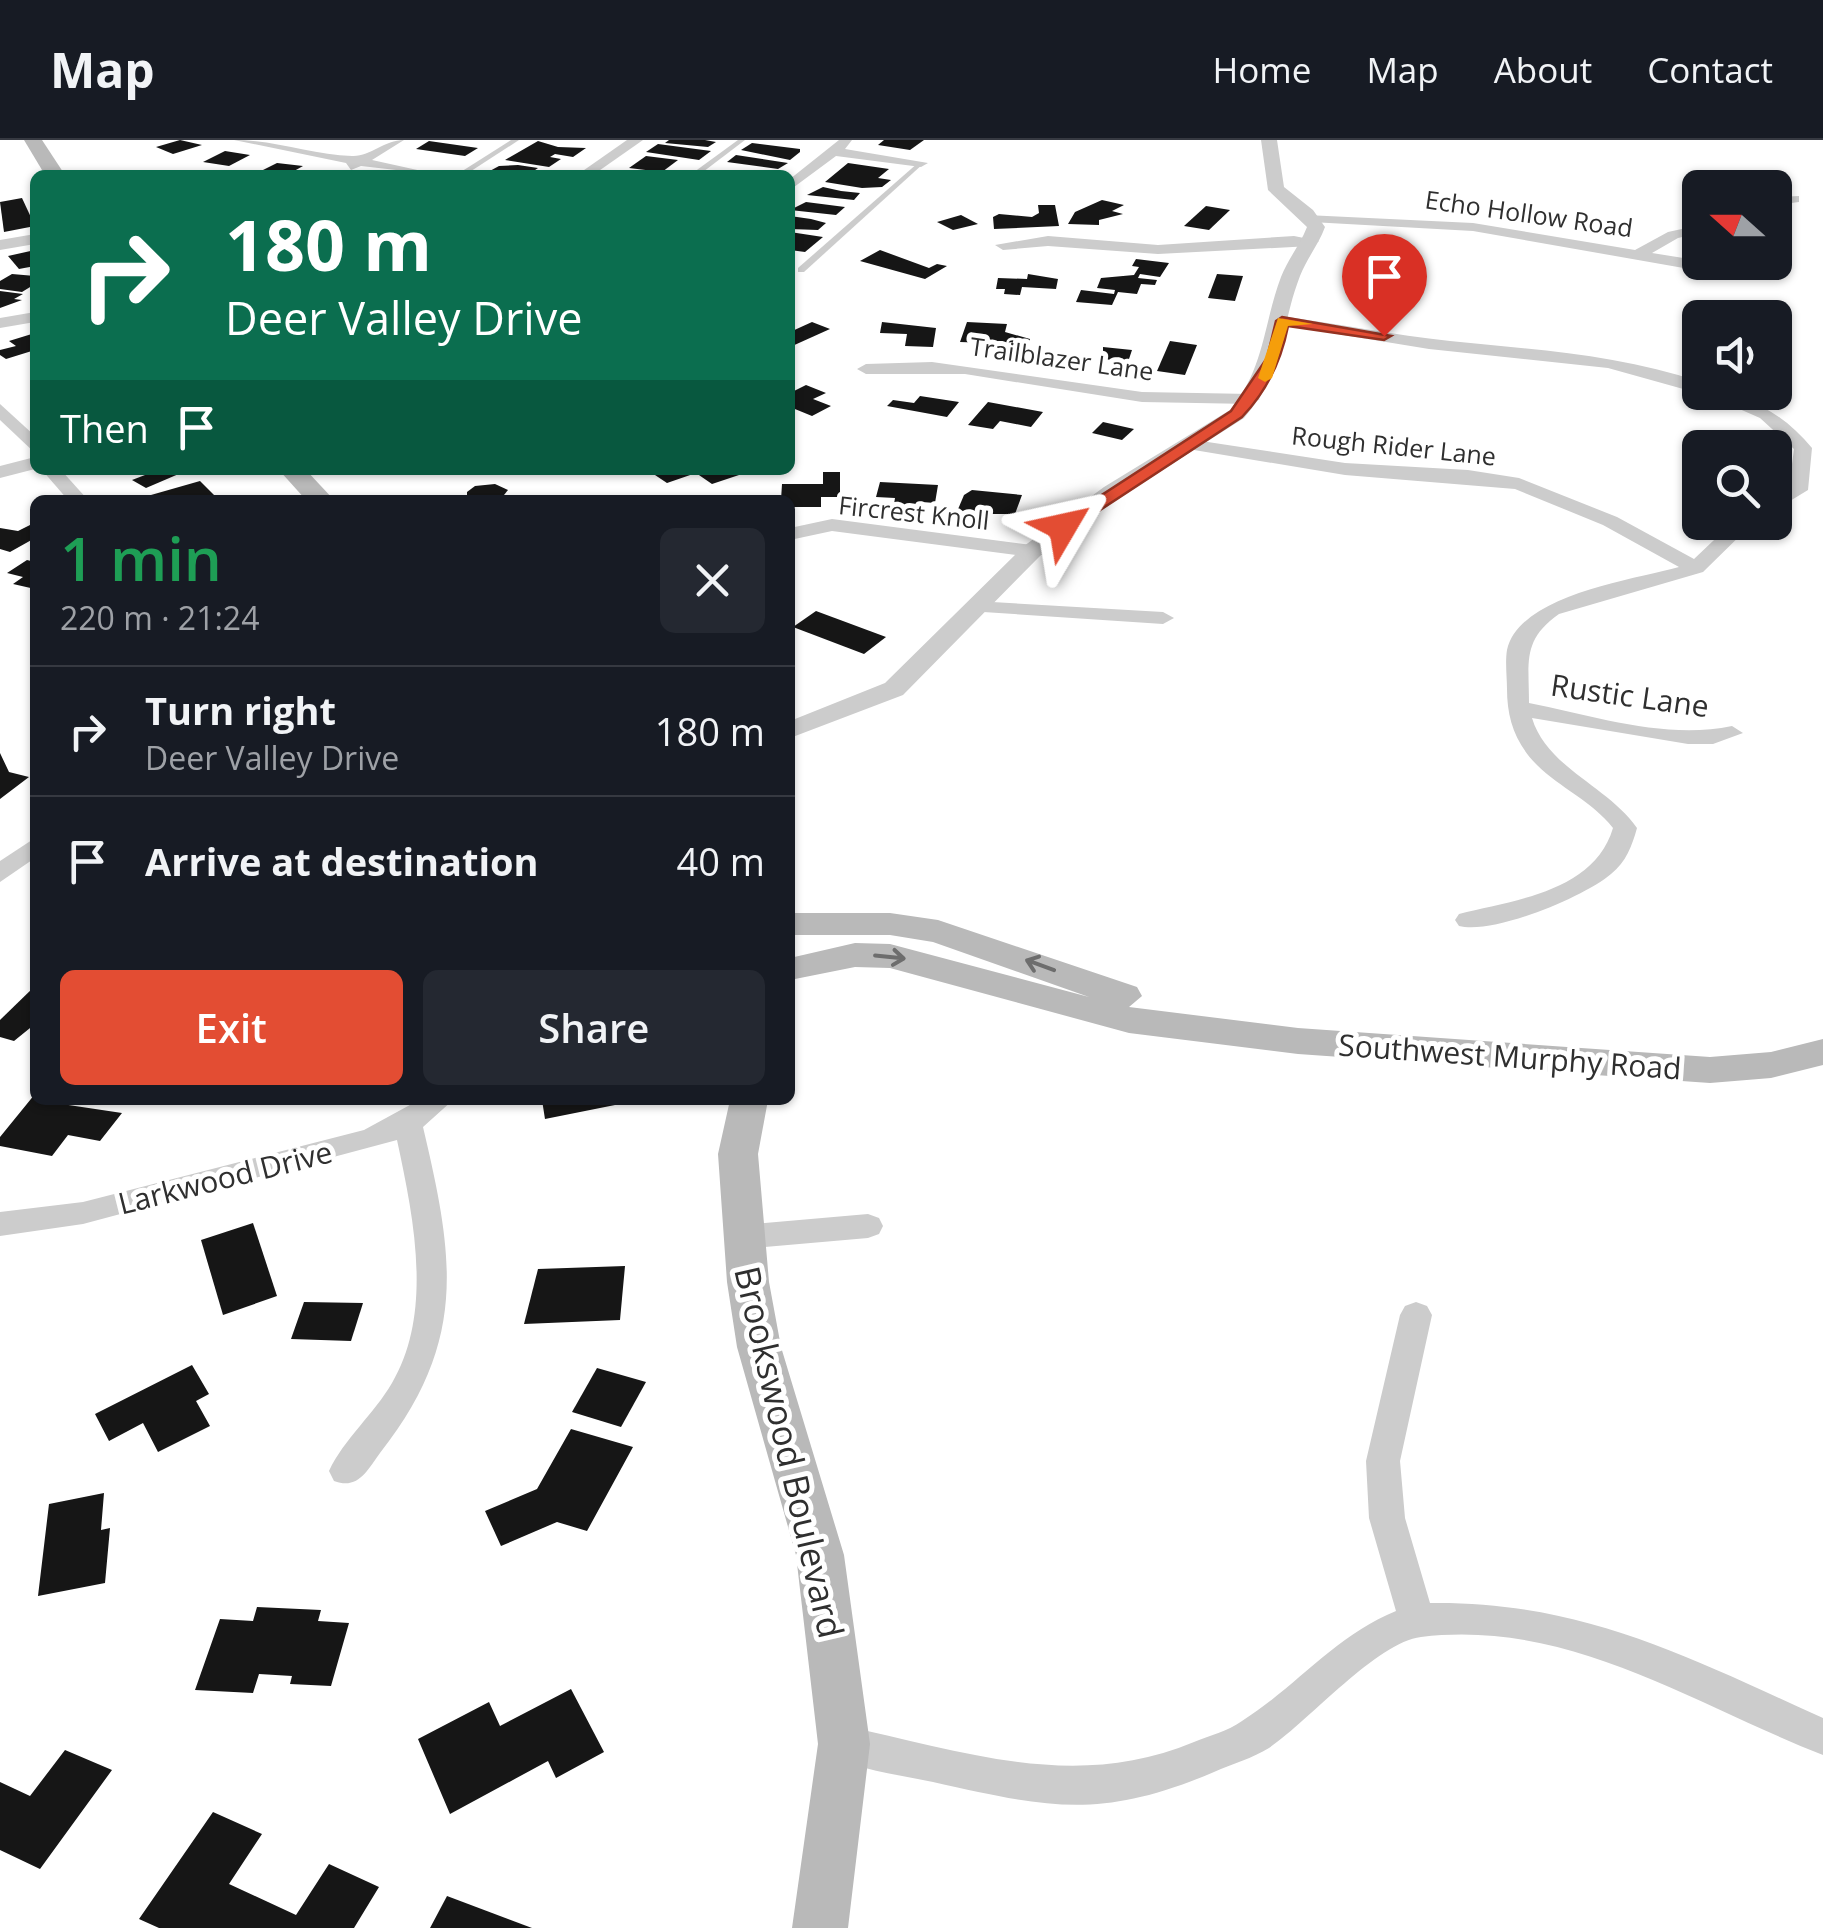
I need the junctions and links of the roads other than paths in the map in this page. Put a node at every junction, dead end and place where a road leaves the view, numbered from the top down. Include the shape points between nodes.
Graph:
1 (34, 140) edge
2 (241, 140) edge
3 (398, 140) edge
4 (516, 140) edge
5 (636, 140) edge
6 (742, 140) edge
7 (848, 140) edge
8 (1270, 140) edge
9 (833, 152) junction
10 (921, 163) joint
11 (356, 164) junction
12 (52, 170) edge
13 (345, 170) edge
14 (398, 170) edge
15 (468, 170) edge
16 (591, 170) edge
17 (701, 170) edge
18 (795, 182) edge
19 (1311, 230) junction
20 (1682, 233) edge
21 (30, 239) edge
22 (0, 244) edge
23 (1003, 245) dead end
24 (1641, 253) junction
25 (1682, 262) edge
26 (801, 270) dead end
27 (30, 318) edge
28 (1282, 321) junction
29 (0, 323) edge
30 (866, 369) dead end
31 (1682, 383) edge
32 (1251, 399) junction
33 (0, 408) edge
34 (1756, 410) edge
35 (1783, 430) edge
36 (1792, 438) edge
37 (30, 441) edge
38 (1188, 444) junction
39 (30, 464) edge
40 (0, 472) edge
41 (56, 475) edge
42 (297, 475) edge
43 (1792, 494) edge
44 (74, 495) edge
45 (316, 495) edge
46 (795, 533) edge
47 (1726, 540) edge
48 (1032, 551) junction
49 (1696, 568) junction
50 (976, 607) junction
51 (1163, 618) dead end
52 (1518, 708) junction
53 (795, 728) edge
54 (1732, 733) dead end
55 (30, 848) edge
56 (0, 874) edge
57 (1468, 920) dead end
58 (795, 928) edge
59 (795, 971) edge
60 (1195, 1027) junction
61 (1823, 1052) edge
62 (432, 1105) edge
63 (722, 1105) edge
64 (748, 1105) edge
65 (408, 1123) junction
66 (738, 1154) junction
67 (0, 1224) edge
68 (868, 1226) dead end
69 (742, 1237) junction
70 (1416, 1315) dead end
71 (346, 1471) dead end
72 (1417, 1620) junction
73 (1823, 1737) edge
74 (844, 1744) junction
75 (820, 1928) edge

1 - 12 main road
2 - 11 street
3 - 11 street
4 - 15 lane
5 - 16 street
6 - 17 lane
7 - 9 street
8 - 19 street via 1273,187
9 - 10 street
9 - 18 street
10 - 26 lane
11 - 13 street
11 - 14 street
19 - 23 street, Echo Hollow Road via 1177,250 1035,239
19 - 24 street, Echo Hollow Road via 1457,226
19 - 28 street via 1289,280
20 - 24 street
21 - 22 street
24 - 25 street, Echo Hollow Road
27 - 29 street
28 - 31 street via 1453,346 1584,356
28 - 32 street via 1274,358
30 - 32 street, Trailblazer Lane via 918,366 1133,396
32 - 38 street
33 - 37 street
34 - 35 street
36 - 43 street via 1803,448
38 - 48 street
38 - 49 street, Rough Rider Lane via 1345,469 1519,484 1610,521
39 - 40 street
41 - 44 street
42 - 45 main road
46 - 48 street, Fircrest Knoll via 832,525
47 - 49 street
48 - 50 street
49 - 52 street via 1552,610 1530,624 1518,649
50 - 51 street
50 - 53 street via 894,689
52 - 54 street, Rustic Lane via 1677,736 1714,740
52 - 57 street via 1524,734 1544,758 1612,811 1625,828 1624,845 1605,866 1555,898
55 - 56 street
60 -> 58 main road, Southwest Murphy Road via 938,931 890,924
59 -> 60 main road, Southwest Murphy Road via 855,955 890,956 1129,1020
60 - 61 main road, Southwest Murphy Road via 1298,1042 1636,1068 1771,1065
62 - 65 street, Larkwood Drive
63 - 66 main road, Brookswood Boulevard
64 - 66 main road, Brookswood Boulevard
65 - 67 street, Larkwood Drive via 274,1166 83,1212
65 - 71 street via 434,1294 424,1350 390,1415
66 - 69 main road, Brookswood Boulevard
68 - 69 street
69 - 74 main road, Brookswood Boulevard via 759,1347 820,1555
70 - 72 street via 1383,1461 1387,1518
72 - 73 street via 1492,1619 1569,1632 1654,1659
72 - 74 street via 1356,1650 1254,1736 1168,1772 1100,1788 1036,1786
74 - 75 main road, Brookswood Boulevard

